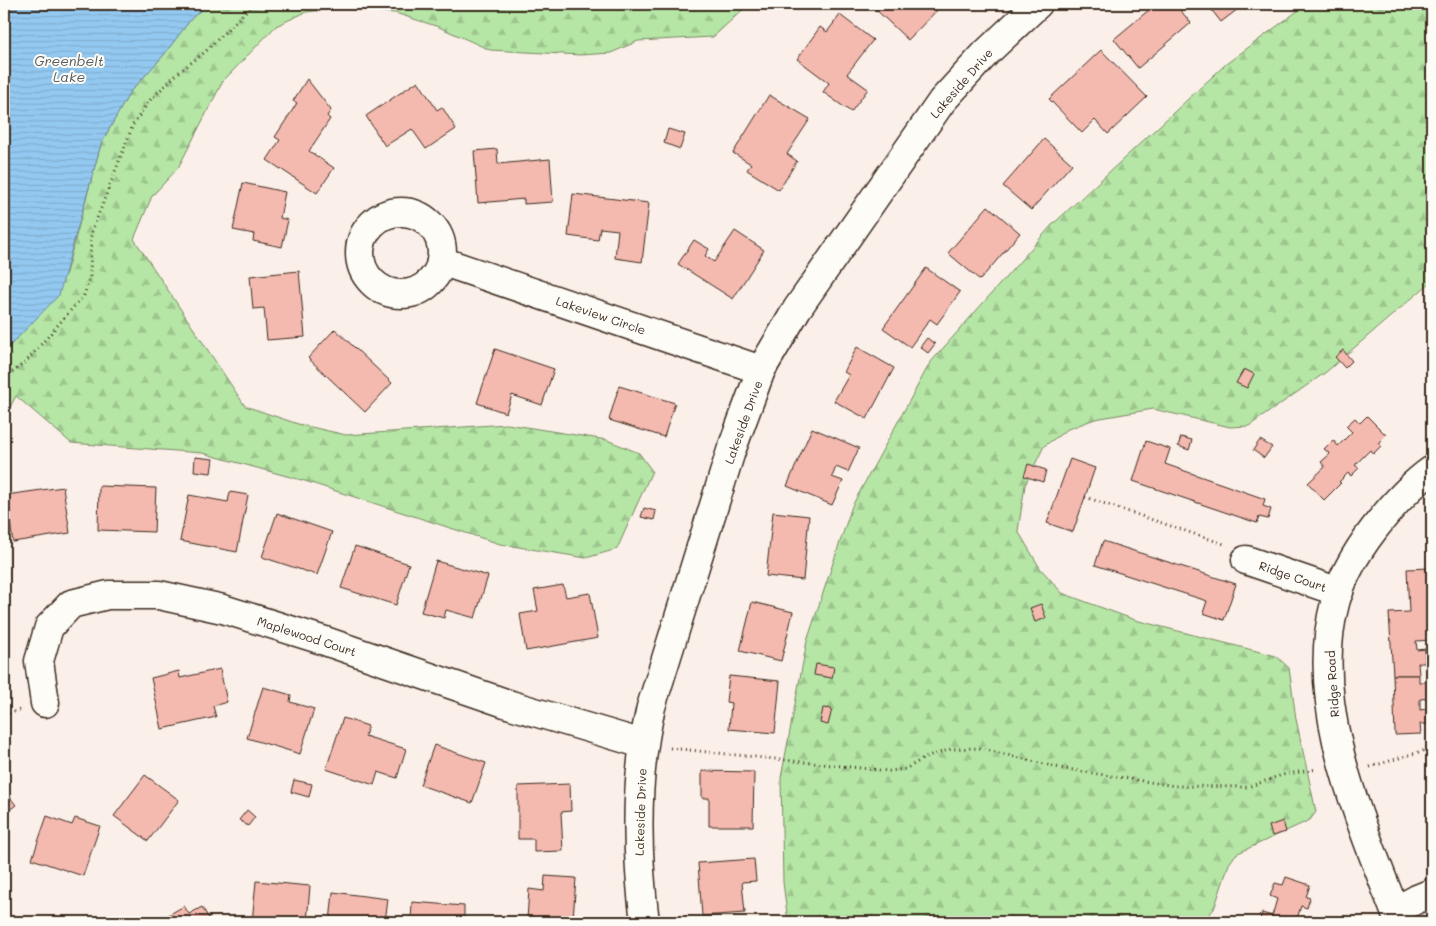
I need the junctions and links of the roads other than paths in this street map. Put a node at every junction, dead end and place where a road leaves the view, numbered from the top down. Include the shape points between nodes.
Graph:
1 (1038, 4) edge
2 (441, 260) dead end
3 (762, 370) junction
4 (1432, 470) edge
5 (1246, 560) road end
6 (1339, 592) junction
7 (44, 703) dead end
8 (642, 750) junction
9 (1432, 893) edge
10 (1397, 917) edge
11 (645, 922) edge

1 - 3 street, Lakeside Drive via 942,101 797,310
2 - 3 street, Lakeview Circle
3 - 8 street, Lakeside Drive via 731,451 651,707
4 - 6 street, Ridge Road via 1402,496 1362,544
5 - 6 street, Ridge Court
6 - 10 street, Ridge Road via 1328,652 1330,699 1344,768
7 - 8 street, Maplewood Court via 39,660 49,627 71,604 108,595 159,595 250,618
8 - 11 street, Lakeside Drive via 638,872
9 - 10 street via 1417,898

